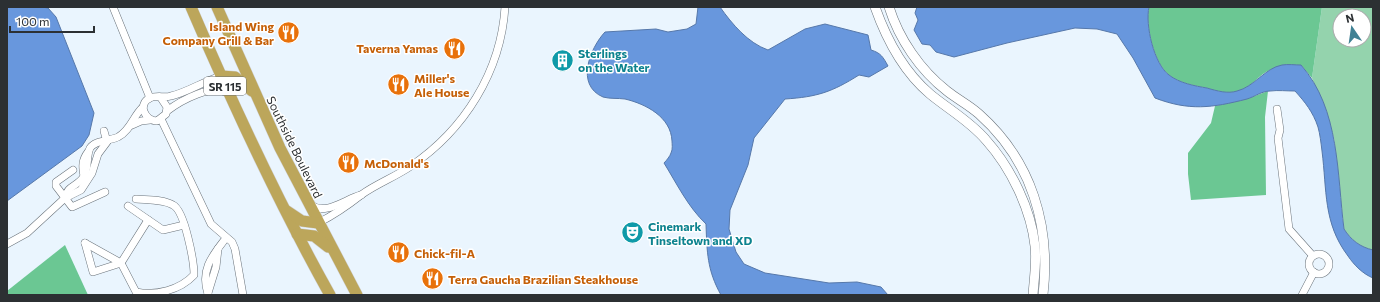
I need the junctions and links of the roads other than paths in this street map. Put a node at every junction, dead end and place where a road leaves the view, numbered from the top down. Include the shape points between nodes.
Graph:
1 (113, 7) edge
2 (191, 7) edge
3 (217, 7) edge
4 (505, 7) edge
5 (875, 7) edge
6 (889, 7) edge
7 (221, 76) junction
8 (946, 90) junction
9 (255, 94) junction
10 (229, 95) junction
11 (150, 98) junction
12 (161, 98) junction
13 (940, 101) junction
14 (143, 107) junction
15 (1277, 109) dead end
16 (167, 111) junction
17 (150, 120) junction
18 (161, 120) junction
19 (132, 125) junction
20 (104, 131) dead end
21 (107, 142) junction
22 (1020, 165) junction
23 (73, 170) dead end
24 (1011, 177) junction
25 (1027, 178) junction
26 (105, 192) dead end
27 (361, 195) junction
28 (65, 198) junction
29 (136, 199) dead end
30 (307, 201) junction
31 (128, 206) dead end
32 (285, 209) junction
33 (148, 220) junction
34 (318, 223) junction
35 (184, 225) junction
36 (297, 234) junction
37 (226, 238) junction
38 (7, 244) edge
39 (1313, 256) junction
40 (336, 257) junction
41 (121, 263) junction
42 (1314, 272) junction
43 (160, 294) edge
44 (207, 294) edge
45 (243, 295) edge
46 (330, 295) edge
47 (357, 295) edge
48 (1033, 295) edge
49 (1043, 295) edge
50 (1302, 295) edge

1 - 11 street
2 - 7 highway, SR 115
3 - 9 highway, Southside Boulevard / SR 115
4 - 27 street via 502,31 492,66 477,98 458,125 424,157
5 - 13 street via 889,40 908,70
6 - 8 street via 900,35 913,54
7 - 9 highway via 235,78
7 - 10 highway, SR 115
7 - 12 street via 173,96
8 - 13 street
8 - 22 street via 988,123
9 - 30 highway, Southside Boulevard / SR 115
10 - 16 street via 221,90 211,90 178,103
10 - 32 highway, SR 115
11 - 12 street
11 - 14 street
12 - 16 street via 166,104
13 - 24 street via 986,140
14 - 17 street
14 - 19 street via 137,112
15 - 39 street via 1280,130 1278,138 1290,229
16 - 18 street
17 - 18 street
17 - 19 street
18 - 37 street via 211,224
19 - 21 street via 120,136
20 - 21 street
21 - 28 street via 98,154 92,173 81,190
21 - 28 street via 98,142 90,148 83,158 84,177 66,191
22 - 24 street
22 - 25 street
23 - 28 street via 56,182
24 - 25 street
24 - 48 street via 1028,220 1035,247
25 - 49 street via 1036,201 1045,247 1046,273
26 - 28 street via 72,207
27 - 30 street via 324,209 316,208
27 - 34 street via 350,205
28 - 38 street via 27,233
29 - 35 street via 174,205
30 - 34 highway, Southside Boulevard / SR 115
31 - 33 street
32 - 34 highway via 302,221
32 - 36 highway, SR 115
33 - 35 street via 163,230
33 - 41 street
34 - 40 highway, Southside Boulevard / SR 115
35 - 43 street via 194,264 194,275 187,283
36 - 40 highway via 314,236
36 - 46 highway, SR 115
37 - 44 street via 218,247 205,285
37 - 45 street via 232,242 235,249
39 - 42 street via 1309,264
39 - 42 street via 1322,254 1329,264 1323,272
40 - 47 highway, Southside Boulevard / SR 115
41 - 41 street via 93,272 85,243 115,259
41 - 43 street via 136,292
42 - 50 street

